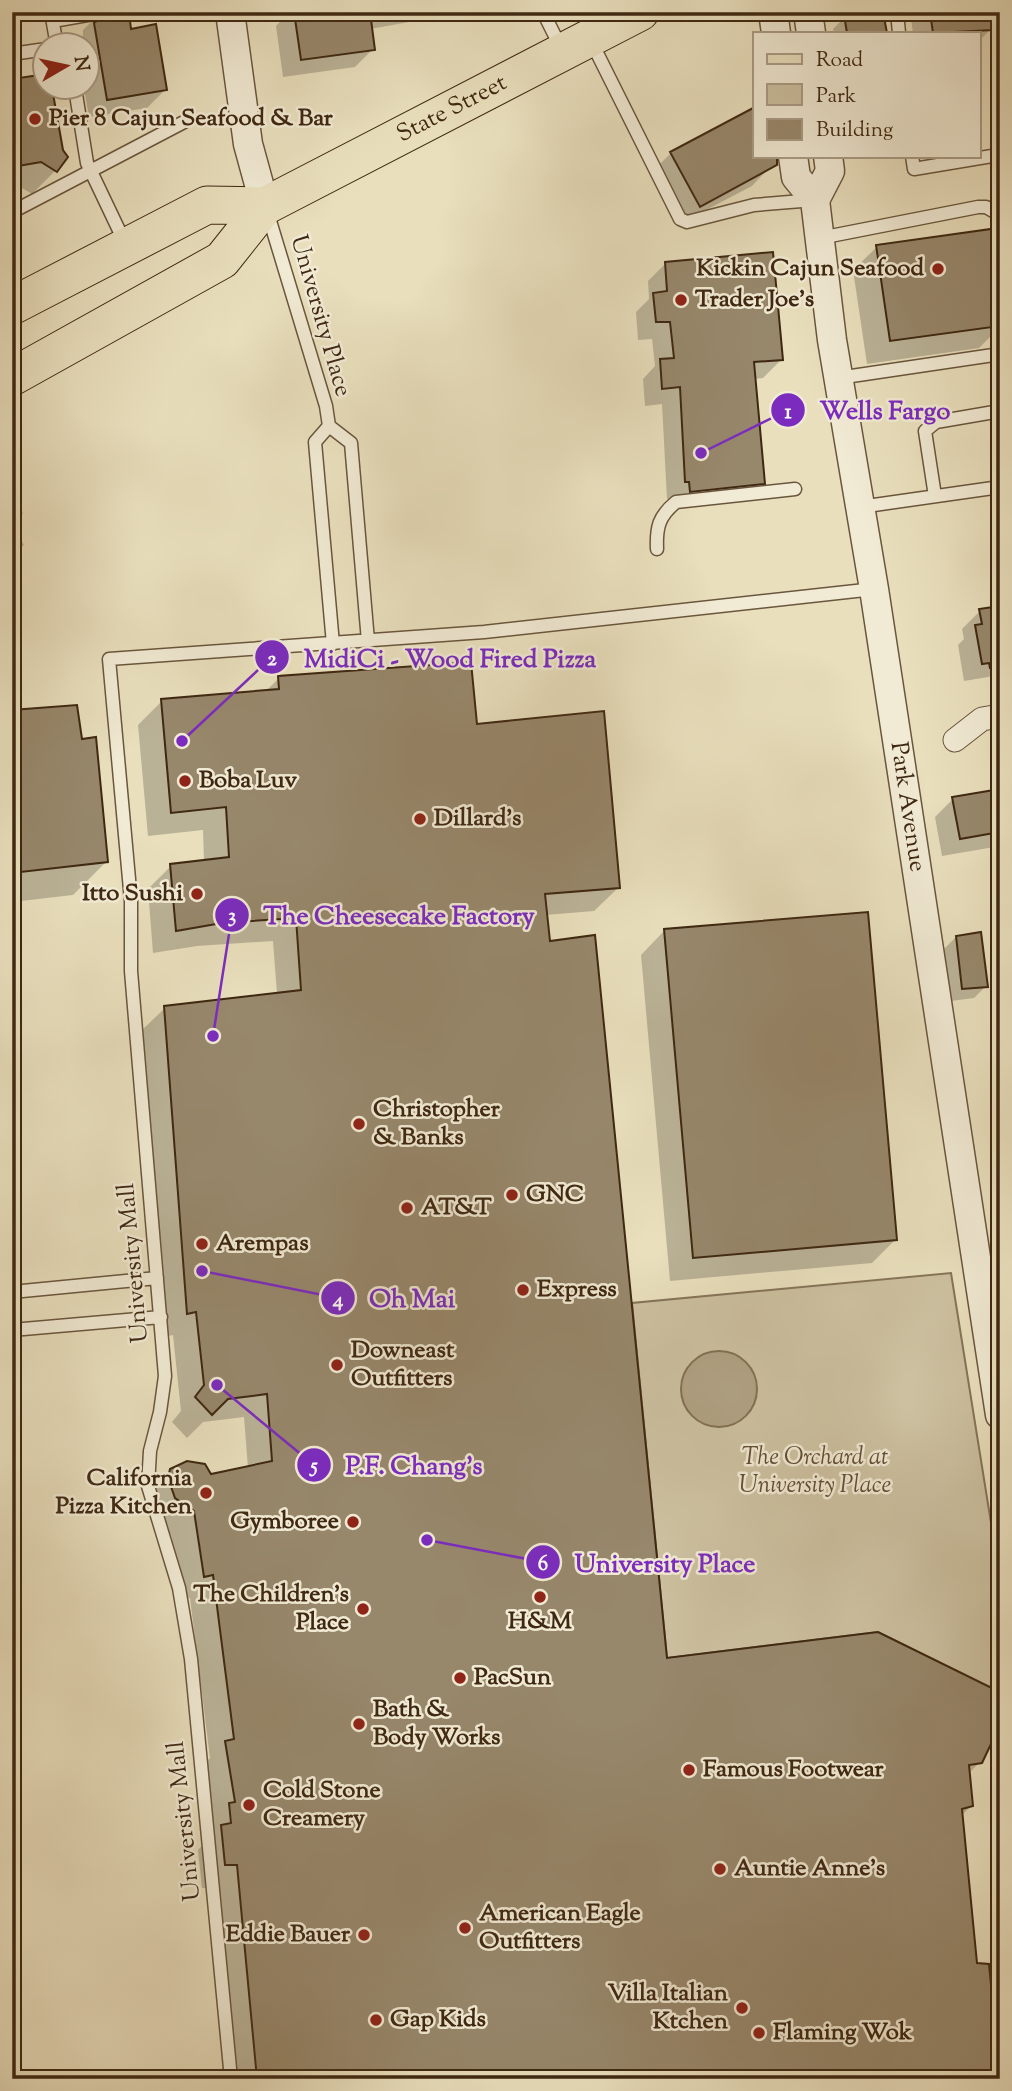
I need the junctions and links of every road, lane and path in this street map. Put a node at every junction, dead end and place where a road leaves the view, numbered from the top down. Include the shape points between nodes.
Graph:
1 (230, 12) edge
2 (543, 12) edge
3 (773, 12) edge
4 (808, 12) edge
5 (897, 12) edge
6 (93, 14) dead end
7 (632, 14) edge
8 (52, 17) edge
9 (776, 32) edge
10 (811, 32) edge
11 (899, 32) edge
12 (576, 45) junction
13 (32, 50) edge
14 (12, 54) edge
15 (77, 102) edge
16 (184, 122) dead end
17 (998, 155) dead end
18 (793, 158) edge
19 (828, 158) edge
20 (912, 158) edge
21 (980, 158) edge
22 (981, 158) edge
23 (92, 172) junction
24 (815, 200) junction
25 (265, 206) junction
26 (12, 212) edge
27 (1000, 215) edge
28 (820, 238) junction
29 (126, 247) junction
30 (12, 306) edge
31 (1000, 354) edge
32 (12, 377) edge
33 (838, 378) junction
34 (1000, 411) edge
35 (329, 426) junction
36 (1000, 487) edge
37 (795, 489) dead end
38 (935, 496) junction
39 (860, 507) junction
40 (657, 549) dead end
41 (874, 589) junction
42 (368, 641) junction
43 (333, 645) junction
44 (1000, 716) edge
45 (955, 740) dead end
46 (157, 1278) junction
47 (12, 1292) edge
48 (161, 1317) junction
49 (12, 1330) edge
50 (1000, 1415) edge
51 (231, 2079) edge

1 - 25 street via 248,144
2 - 12 lane
3 - 9 street
4 - 10 street
5 - 11 lane
6 - 8 lane
7 - 12 main road, State Street
12 - 24 lane via 633,131 680,219 687,222 754,205
12 - 25 main road, State Street
13 - 14 lane
15 - 23 lane
16 - 23 lane
17 - 22 lane
18 - 24 street, Park Avenue via 796,177
19 - 24 street via 830,171
20 - 21 lane via 914,169
23 - 26 lane
23 - 29 lane
24 - 28 street, Park Avenue
25 - 29 main road, State Street via 207,205
25 - 32 main road, State Street via 222,260
25 - 35 lane, University Place
27 - 28 lane via 978,207
28 - 33 street, Park Avenue
29 - 30 main road, State Street
31 - 33 lane
33 - 39 street, Park Avenue
34 - 38 lane via 936,422 925,431
35 - 42 lane via 351,443
35 - 43 lane, University Place via 315,442
36 - 38 lane
37 - 40 lane via 676,502 656,527
38 - 39 lane
39 - 41 street, Park Avenue
41 - 42 lane
41 - 50 street, Park Avenue
42 - 43 lane
43 - 46 lane, University Mall via 109,659
44 - 45 street via 982,719
46 - 47 lane
46 - 48 lane, University Mall
48 - 49 lane
48 - 51 lane, University Mall via 165,1376 148,1486 179,1588 191,1659

